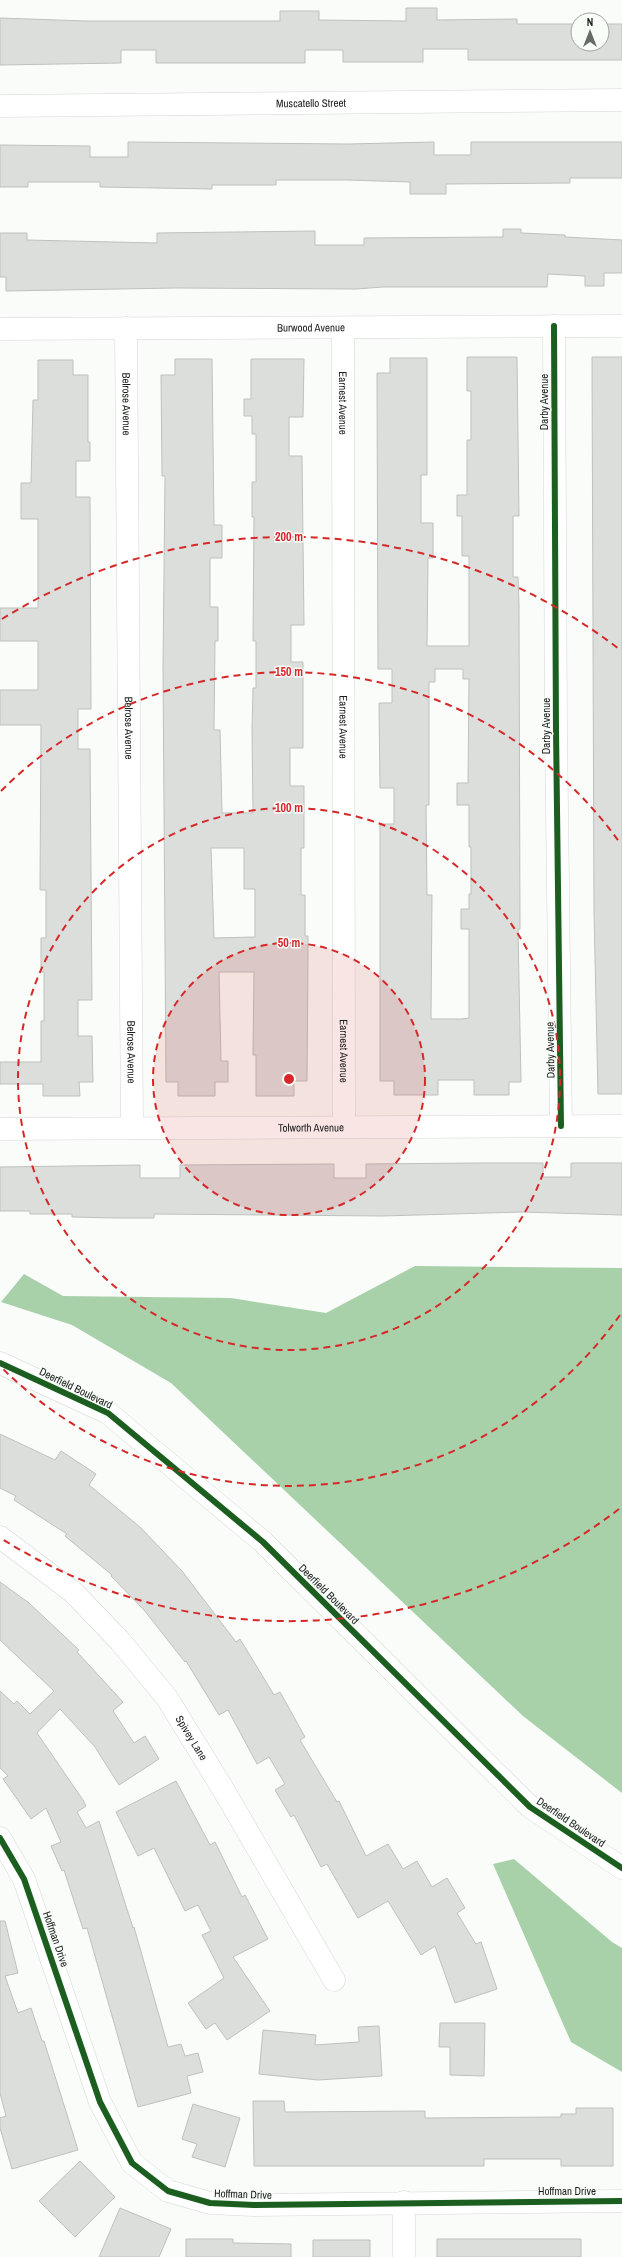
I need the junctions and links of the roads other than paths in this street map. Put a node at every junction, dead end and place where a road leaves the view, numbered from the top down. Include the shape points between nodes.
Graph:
1 (622, 100) edge
2 (0, 106) edge
3 (554, 326) junction
4 (622, 326) edge
5 (126, 328) junction
6 (0, 329) edge
7 (343, 329) junction
8 (344, 1126) junction
9 (561, 1126) junction
10 (622, 1126) edge
11 (132, 1127) junction
12 (0, 1129) edge
13 (0, 1363) edge
14 (0, 1537) edge
15 (0, 1838) edge
16 (622, 1868) edge
17 (334, 1980) dead end
18 (622, 2201) edge
19 (404, 2202) junction
20 (404, 2257) edge

1 - 2 street, Muscatello Street
3 - 4 street, Burwood Avenue
3 - 7 street, Burwood Avenue
3 - 9 street, Darby Avenue
5 - 6 street, Burwood Avenue
5 - 7 street, Burwood Avenue
5 - 11 street, Belrose Avenue
7 - 8 street, Earnest Avenue
8 - 9 street, Tolworth Avenue
8 - 11 street, Tolworth Avenue
9 - 10 street, Tolworth Avenue
11 - 12 street, Tolworth Avenue
13 - 16 street, Deerfield Boulevard via 108,1413 263,1542 530,1808
14 - 17 street, Spivey Lane via 72,1592 120,1641 167,1698
15 - 19 street, Hoffman Drive via 24,1879 100,2102 132,2163 168,2191 210,2203 254,2205
18 - 19 street, Hoffman Drive
19 - 20 street

